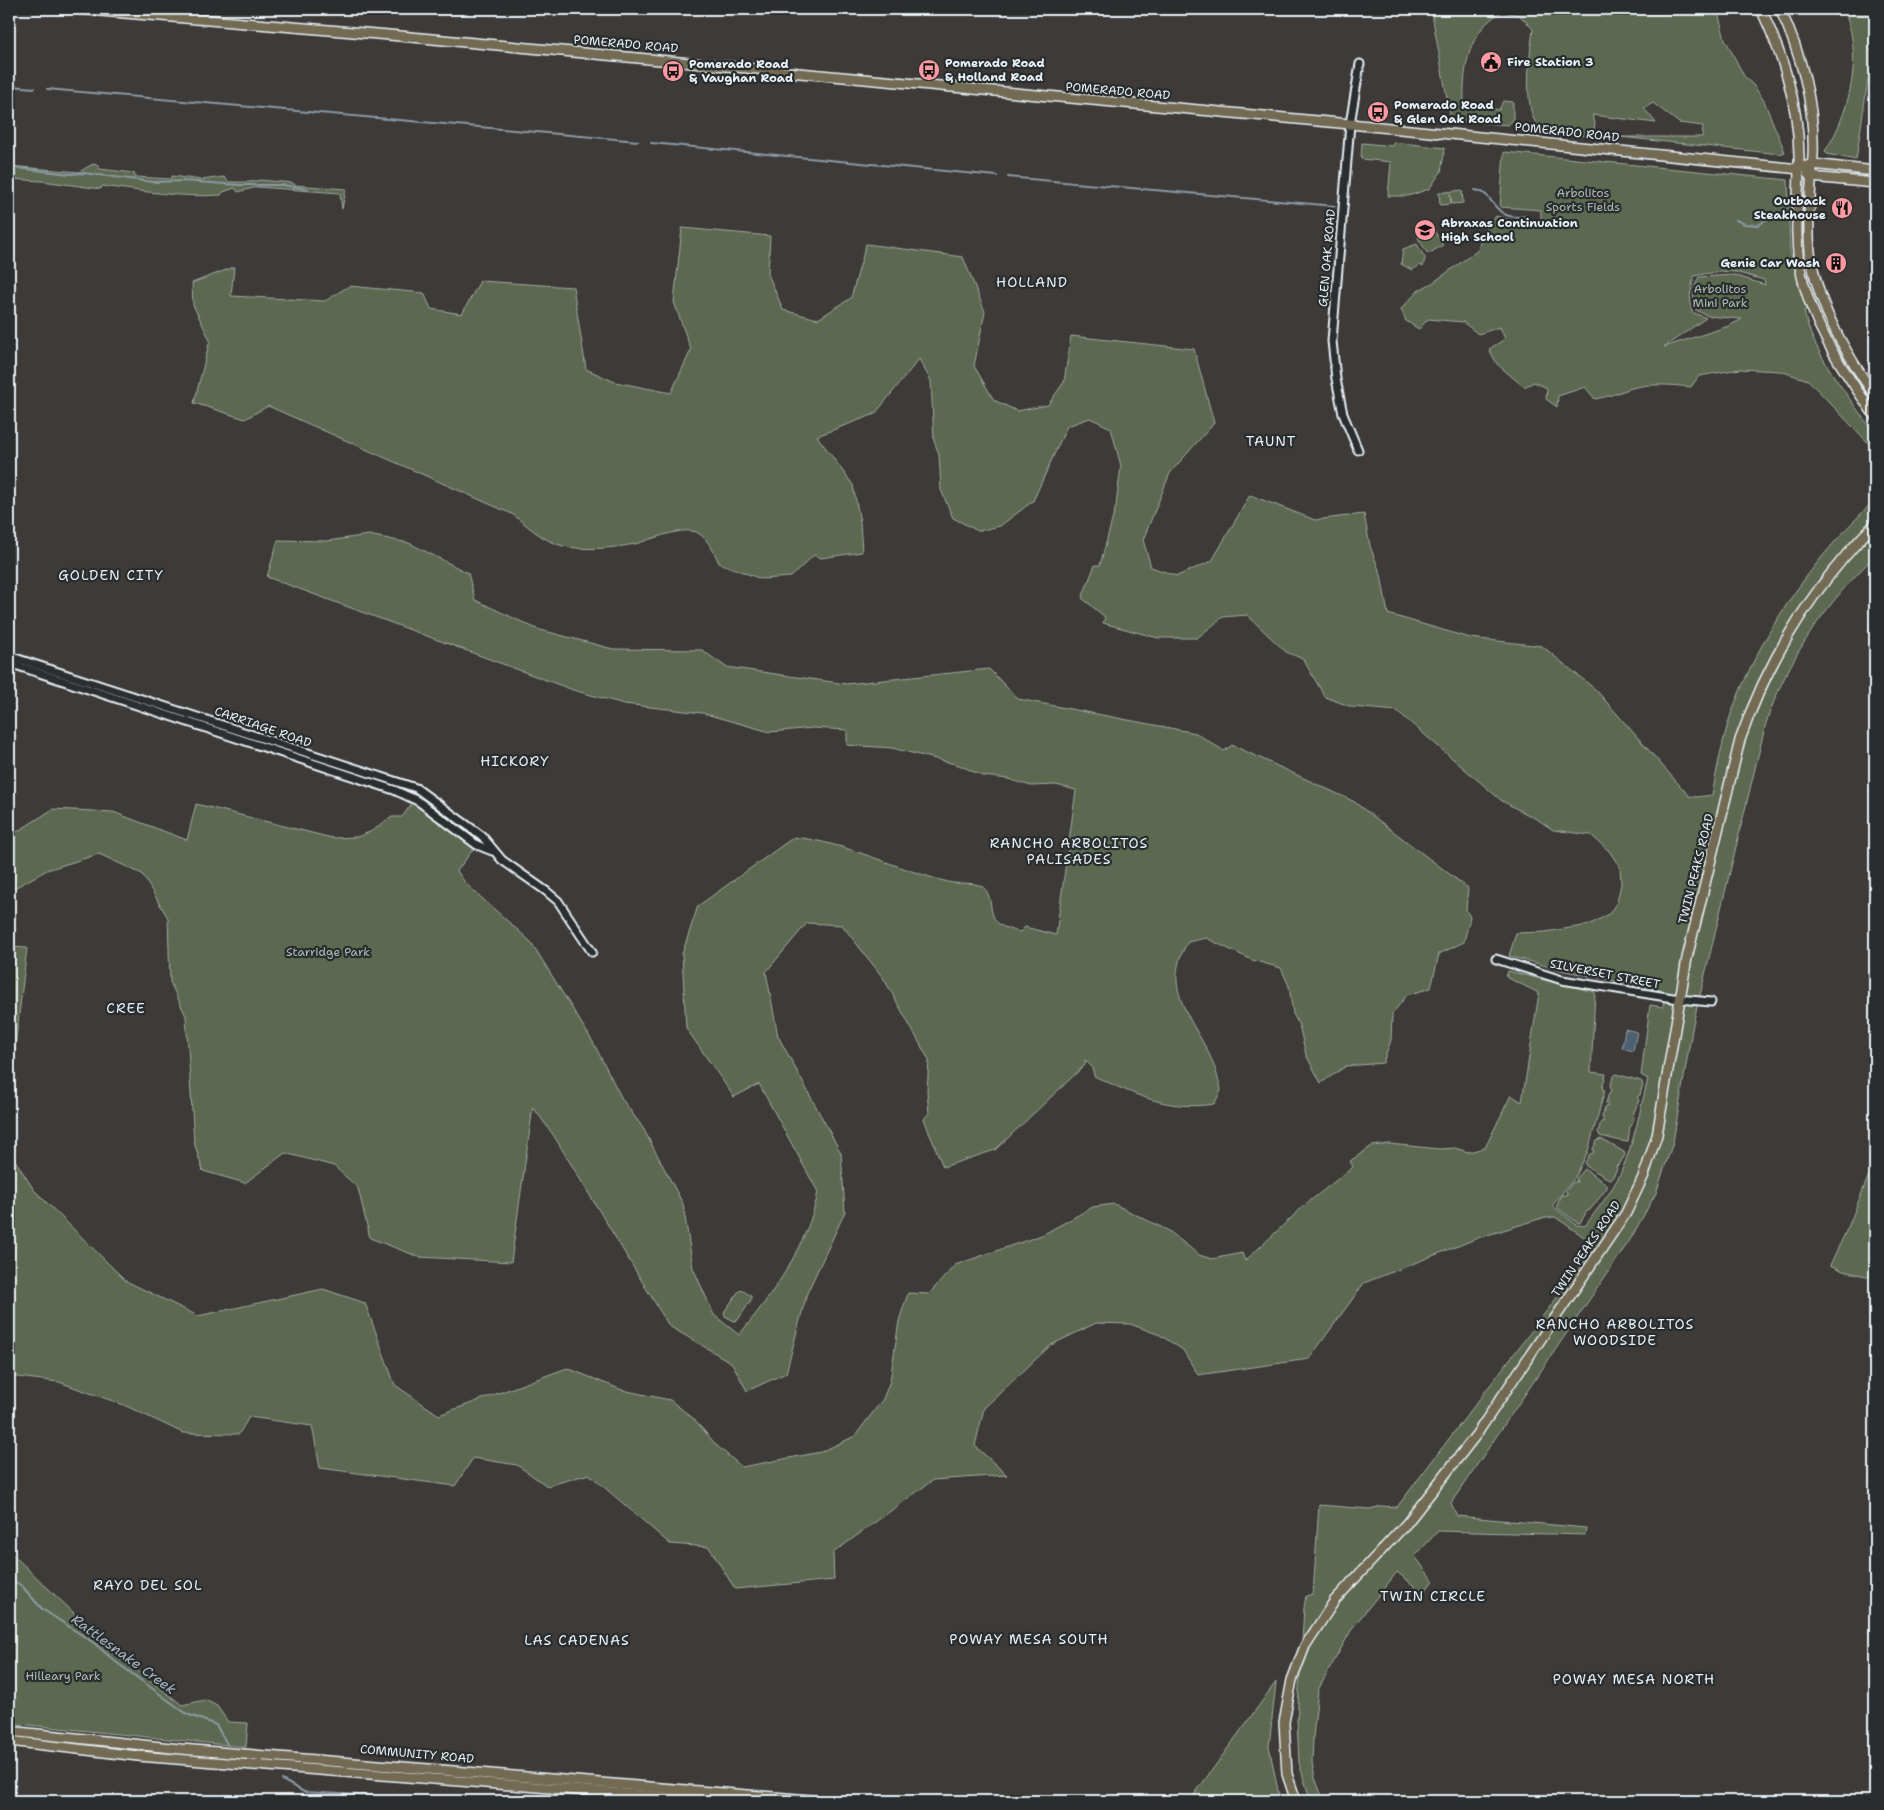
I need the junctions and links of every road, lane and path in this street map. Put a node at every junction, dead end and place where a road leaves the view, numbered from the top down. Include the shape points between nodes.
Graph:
1 (76, 9) edge
2 (1761, 9) edge
3 (1780, 9) edge
4 (1360, 64) dead end
5 (1350, 124) junction
6 (1812, 164) junction
7 (1799, 169) junction
8 (1875, 170) edge
9 (1811, 177) junction
10 (1875, 183) edge
11 (1875, 396) edge
12 (1875, 416) edge
13 (1358, 450) dead end
14 (1875, 524) edge
15 (9, 656) edge
16 (9, 663) edge
17 (99, 689) junction
18 (381, 782) junction
19 (456, 816) junction
20 (450, 826) junction
21 (492, 851) junction
22 (592, 952) dead end
23 (1496, 959) dead end
24 (1679, 999) junction
25 (1712, 1002) dead end
26 (9, 1731) edge
27 (9, 1741) edge
28 (138, 1744) junction
29 (181, 1749) junction
30 (103, 1752) junction
31 (235, 1752) junction
32 (258, 1754) junction
33 (138, 1756) junction
34 (199, 1760) junction
35 (223, 1762) junction
36 (609, 1783) junction
37 (563, 1788) junction
38 (668, 1797) junction
39 (716, 1801) edge
40 (823, 1801) edge
41 (1296, 1801) edge

1 - 5 main road, POMERADO ROAD
2 - 7 main road via 1785,63 1798,123
3 - 6 main road via 1802,68 1812,122
4 - 5 street, GLEN OAK ROAD
5 - 7 main road, POMERADO ROAD
5 - 13 street, GLEN OAK ROAD via 1332,341 1344,414
6 - 7 main road, POMERADO ROAD
6 - 8 main road, POMERADO ROAD
6 - 9 main road
7 - 9 main road, POMERADO ROAD
7 - 12 main road via 1796,228 1800,268 1810,303 1834,355
9 - 10 main road, POMERADO ROAD
9 - 11 main road via 1809,244 1820,295 1836,334
14 - 24 main road, TWIN PEAKS ROAD via 1824,579 1791,628 1769,667 1751,710 1733,770
15 - 17 street, CARRIAGE ROAD
16 - 17 street, CARRIAGE ROAD
17 - 18 street, CARRIAGE ROAD
18 - 19 street, CARRIAGE ROAD via 416,788
18 - 20 street, CARRIAGE ROAD via 418,801
19 - 20 street
19 - 21 street, CARRIAGE ROAD via 482,836
20 - 21 street, CARRIAGE ROAD via 477,845
21 - 22 street, CARRIAGE ROAD via 558,902
23 - 24 street, SILVERSET STREET via 1562,980
24 - 25 street, SILVERSET STREET
24 - 41 main road, TWIN PEAKS ROAD via 1657,1136 1626,1214 1476,1435 1407,1523 1335,1600 1305,1646 1292,1680 1284,1722 1287,1774
26 - 28 main road, COMMUNITY ROAD
27 - 30 main road, COMMUNITY ROAD
28 - 29 main road, COMMUNITY ROAD
28 - 30 main road via 130,1748 105,1746
29 - 31 main road, COMMUNITY ROAD
29 - 33 main road via 168,1752 140,1750
30 - 33 main road, COMMUNITY ROAD
31 - 32 main road, COMMUNITY ROAD
31 - 34 main road via 224,1756 202,1755
32 - 35 main road via 253,1759 229,1758
32 - 36 main road, COMMUNITY ROAD
33 - 34 main road, COMMUNITY ROAD
34 - 35 main road, COMMUNITY ROAD
35 - 37 main road, COMMUNITY ROAD
36 - 37 main road via 606,1788 572,1785
36 - 38 main road via 613,1788 654,1791
36 - 40 main road, COMMUNITY ROAD
37 - 38 main road, COMMUNITY ROAD
38 - 39 main road, COMMUNITY ROAD

